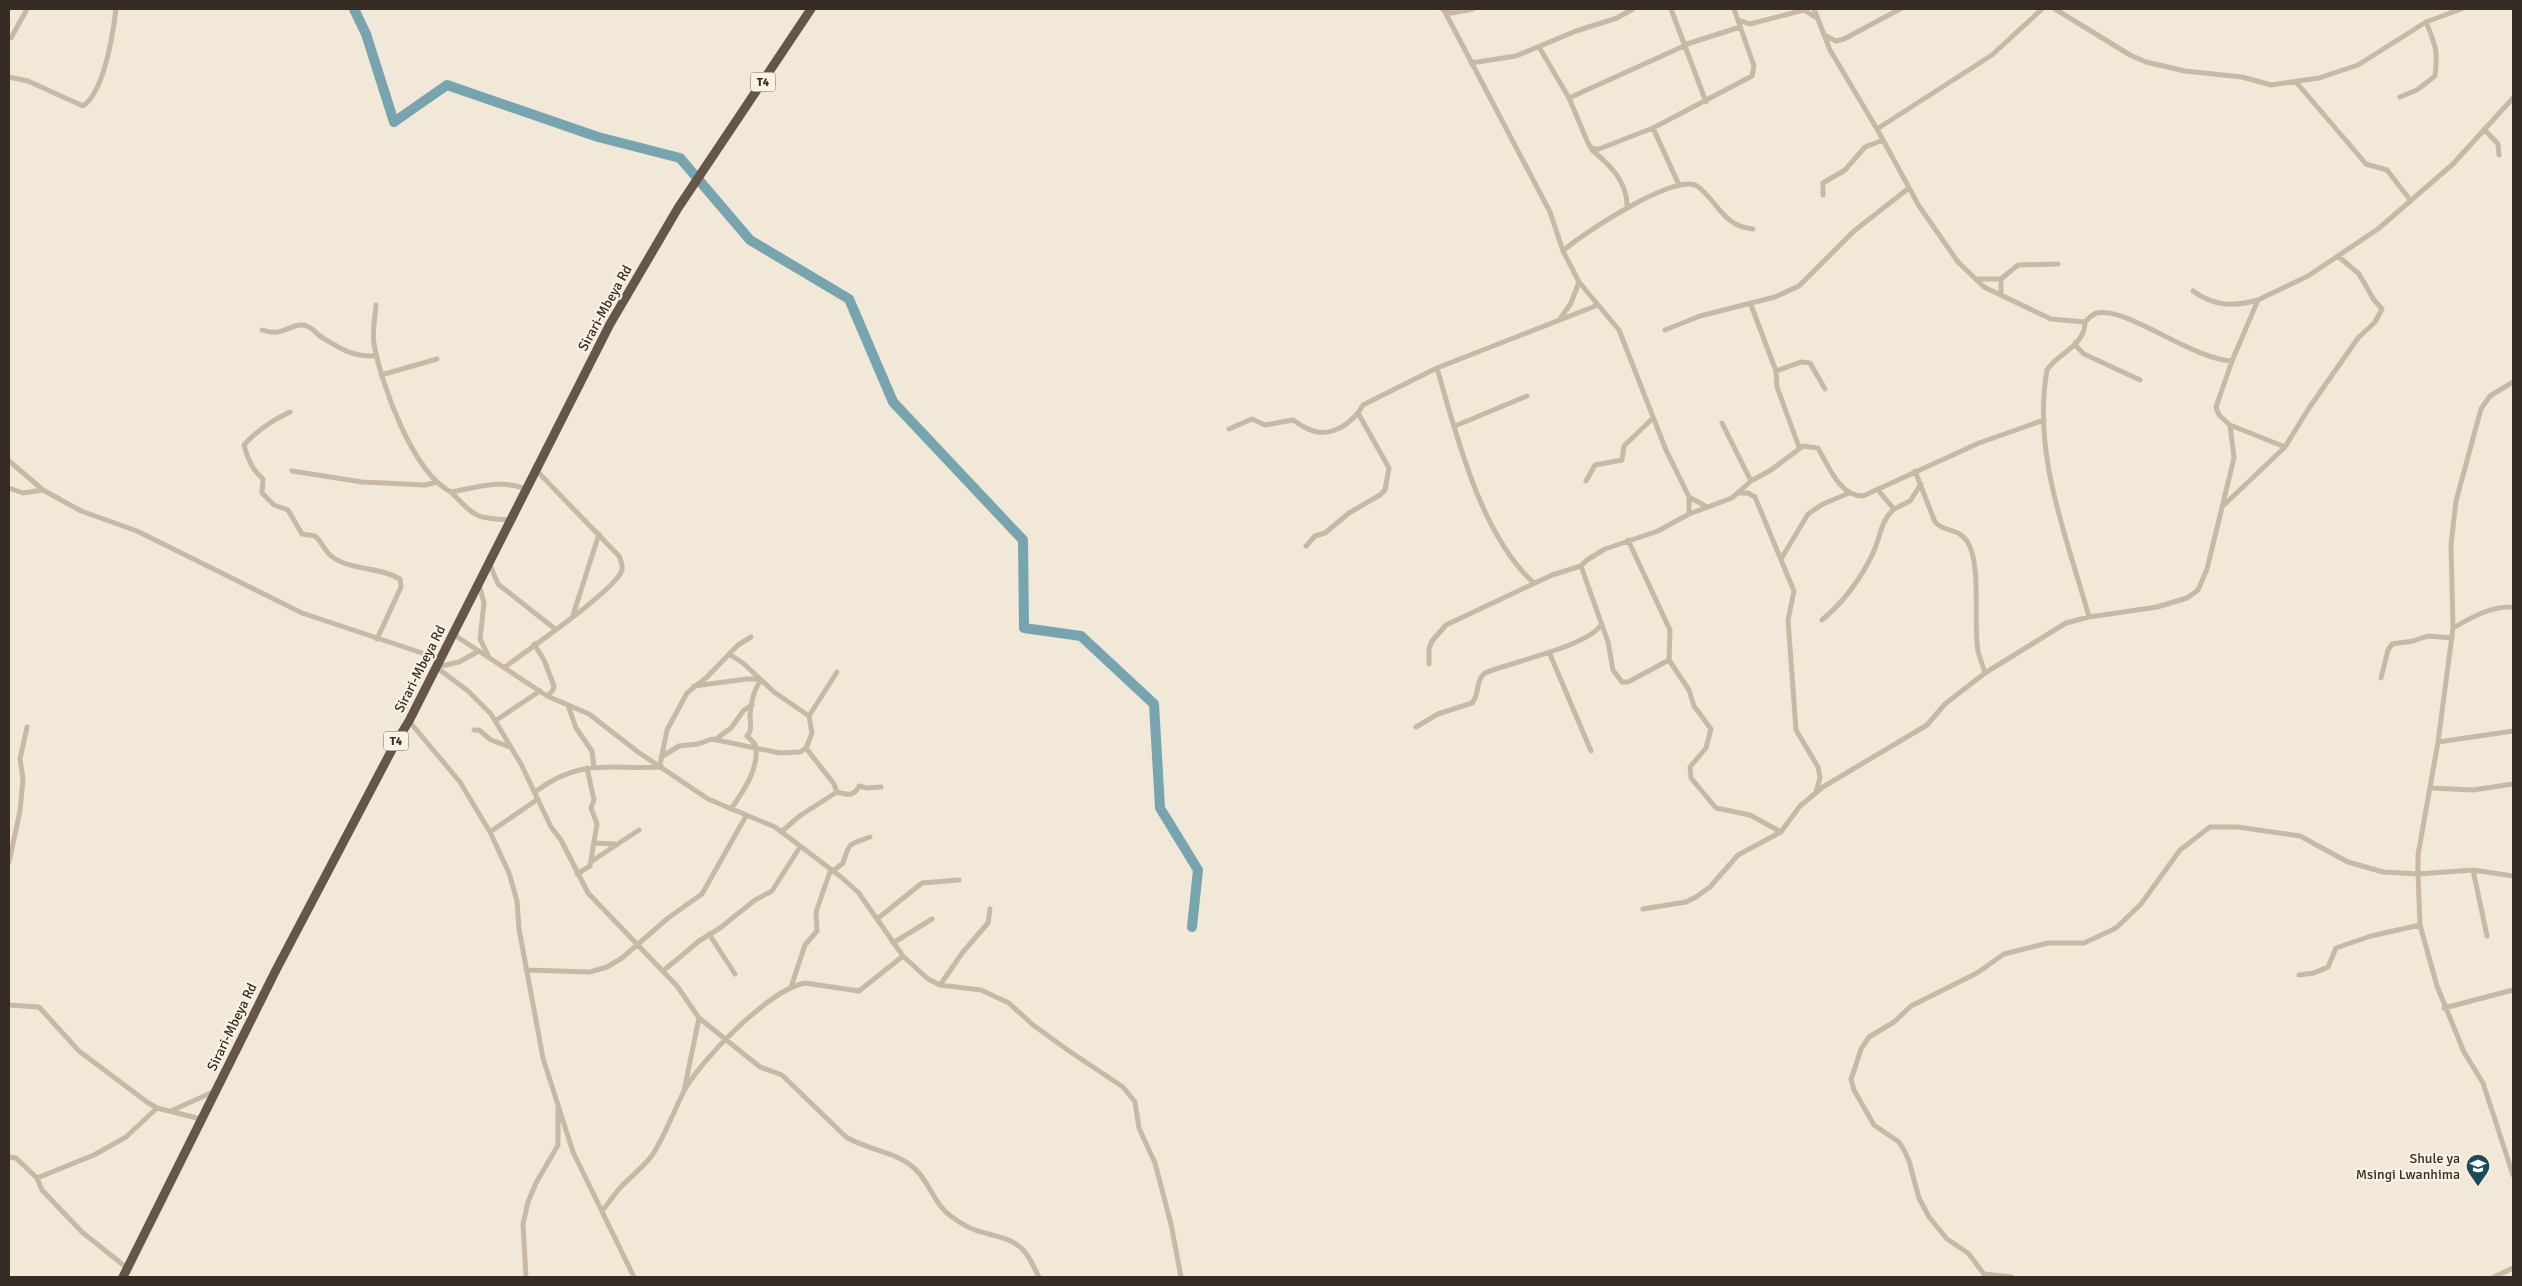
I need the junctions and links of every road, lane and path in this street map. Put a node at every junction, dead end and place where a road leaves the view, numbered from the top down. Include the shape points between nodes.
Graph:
1 (27, 9) edge
2 (116, 9) edge
3 (811, 9) edge
4 (1443, 9) edge
5 (1473, 9) edge
6 (1632, 9) edge
7 (1671, 9) edge
8 (1734, 9) edge
9 (1804, 9) edge
10 (1814, 9) edge
11 (1900, 9) edge
12 (2042, 9) edge
13 (2054, 9) edge
14 (2461, 9) edge
15 (1818, 19) junction
16 (1738, 20) junction
17 (2426, 22) junction
18 (1750, 24) junction
19 (1740, 27) junction
20 (1824, 35) junction
21 (1744, 37) junction
22 (11, 38) dead end
23 (1684, 46) junction
24 (1539, 48) junction
25 (1470, 63) junction
26 (9, 77) edge
27 (2296, 82) junction
28 (2400, 96) dead end
29 (1569, 98) junction
30 (2513, 98) edge
31 (1706, 102) junction
32 (1653, 128) junction
33 (1877, 129) junction
34 (2484, 129) junction
35 (1883, 140) junction
36 (1592, 149) junction
37 (2499, 155) dead end
38 (1679, 185) junction
39 (1909, 188) junction
40 (1822, 195) dead end
41 (2411, 201) junction
42 (1627, 208) junction
43 (1753, 229) dead end
44 (1563, 251) junction
45 (2338, 256) junction
46 (2058, 264) dead end
47 (1975, 278) junction
48 (2001, 280) junction
49 (1579, 282) junction
50 (2193, 291) dead end
51 (2001, 294) junction
52 (2258, 300) junction
53 (376, 305) dead end
54 (1598, 305) junction
55 (1751, 305) junction
56 (1559, 321) junction
57 (2085, 322) junction
58 (262, 330) dead end
59 (1665, 330) dead end
60 (2076, 342) junction
61 (377, 356) junction
62 (437, 359) dead end
63 (2232, 361) junction
64 (1437, 368) junction
65 (1776, 371) junction
66 (381, 375) junction
67 (2140, 380) dead end
68 (2513, 382) edge
69 (1825, 389) dead end
70 (1527, 396) dead end
71 (290, 412) dead end
72 (1358, 412) junction
73 (1653, 418) junction
74 (2044, 420) junction
75 (1722, 423) dead end
76 (2230, 425) junction
77 (1455, 426) junction
78 (1228, 430) dead end
79 (1799, 447) junction
80 (2285, 447) junction
81 (9, 461) edge
82 (535, 469) junction
83 (292, 471) dead end
84 (1915, 471) junction
85 (1586, 481) dead end
86 (1751, 481) junction
87 (437, 482) junction
88 (1921, 484) junction
89 (9, 488) edge
90 (527, 489) junction
91 (43, 490) junction
92 (1878, 490) junction
93 (451, 492) junction
94 (1739, 493) junction
95 (1849, 493) junction
96 (1689, 497) junction
97 (2224, 505) junction
98 (1707, 507) junction
99 (1894, 509) junction
100 (1688, 514) junction
101 (511, 520) junction
102 (599, 534) junction
103 (1628, 540) junction
104 (1306, 546) dead end
105 (1781, 559) junction
106 (490, 564) junction
107 (1581, 566) junction
108 (1534, 583) junction
109 (479, 584) junction
110 (2513, 607) edge
111 (573, 615) junction
112 (2089, 617) junction
113 (1822, 620) dead end
114 (1602, 625) junction
115 (2454, 628) junction
116 (555, 629) junction
117 (453, 634) junction
118 (751, 637) dead end
119 (2452, 638) junction
120 (377, 639) junction
121 (534, 644) junction
122 (479, 651) junction
123 (1549, 652) junction
124 (729, 654) junction
125 (488, 657) junction
126 (1669, 660) junction
127 (438, 663) junction
128 (1429, 664) dead end
129 (505, 667) junction
130 (837, 672) dead end
131 (1985, 673) junction
132 (2381, 678) dead end
133 (761, 680) junction
134 (693, 686) junction
135 (540, 691) junction
136 (547, 696) junction
137 (568, 705) junction
138 (752, 705) junction
139 (809, 716) junction
140 (409, 721) junction
141 (495, 721) junction
142 (27, 727) dead end
143 (1416, 727) dead end
144 (474, 730) dead end
145 (2513, 731) edge
146 (716, 739) junction
147 (2438, 742) junction
148 (510, 747) junction
149 (756, 748) junction
150 (806, 748) junction
151 (1591, 751) dead end
152 (661, 757) junction
153 (661, 766) junction
154 (587, 768) junction
155 (594, 768) junction
156 (2513, 784) edge
157 (881, 787) dead end
158 (2431, 788) junction
159 (535, 792) junction
160 (837, 792) junction
161 (1816, 793) junction
162 (538, 799) junction
163 (731, 809) junction
164 (746, 816) junction
165 (639, 830) dead end
166 (490, 832) junction
167 (781, 832) junction
168 (1781, 832) junction
169 (870, 837) dead end
170 (595, 844) junction
171 (616, 844) junction
172 (800, 847) junction
173 (9, 862) edge
174 (592, 862) junction
175 (832, 870) junction
176 (2473, 870) junction
177 (577, 874) junction
178 (2418, 874) junction
179 (2513, 876) edge
180 (959, 880) dead end
181 (990, 909) dead end
182 (1643, 909) dead end
183 (877, 919) junction
184 (932, 919) dead end
185 (2420, 925) junction
186 (709, 934) junction
187 (2487, 936) dead end
188 (893, 943) junction
189 (636, 945) junction
190 (902, 956) junction
191 (526, 970) junction
192 (663, 971) junction
193 (735, 974) dead end
194 (2299, 975) dead end
195 (940, 985) junction
196 (791, 987) junction
197 (2513, 990) edge
198 (9, 1005) edge
199 (2444, 1008) junction
200 (699, 1018) junction
201 (726, 1040) junction
202 (216, 1091) junction
203 (684, 1092) junction
204 (558, 1103) junction
205 (157, 1108) junction
206 (173, 1110) junction
207 (201, 1119) junction
208 (9, 1156) edge
209 (2513, 1175) edge
210 (37, 1178) junction
211 (602, 1211) junction
212 (127, 1268) junction
213 (2513, 1268) edge
214 (122, 1277) edge
215 (526, 1277) edge
216 (634, 1277) edge
217 (1039, 1277) edge
218 (1181, 1277) edge
219 (2012, 1277) edge
220 (2494, 1277) edge

1 - 22 street
2 - 26 street via 97,89 83,106 28,81
3 - 82 highway, Sirari-Mbeya Rd / T4 via 678,208 610,324
4 - 5 street via 1452,13
4 - 25 street
6 - 24 street
7 - 23 street
8 - 16 street
9 - 15 street
9 - 18 street
10 - 15 street
11 - 20 street via 1844,39 1836,41
12 - 33 street via 1984,61
13 - 27 street via 2146,62 2185,71 2242,77 2263,84
14 - 17 street
15 - 20 street
16 - 18 street
16 - 19 street
17 - 27 street via 2372,59 2319,78
17 - 28 street via 2438,52 2434,76 2417,90
18 - 21 street
19 - 21 street
19 - 23 street
20 - 33 street
21 - 31 street via 1754,66 1752,76
23 - 29 street
23 - 31 street
24 - 25 street via 1501,60
24 - 29 street
25 - 44 street via 1550,212
27 - 41 street via 2366,164 2387,170
29 - 36 street via 1579,127
30 - 34 street
31 - 32 street
32 - 36 street via 1606,147
32 - 38 street
33 - 35 street
34 - 37 street via 2498,144
34 - 41 street via 2453,164
35 - 39 street
35 - 40 street via 1865,147 1845,170 1823,183
36 - 42 street via 1618,175
38 - 42 street
38 - 43 street via 1698,186 1724,216 1739,226
39 - 47 street via 1953,255
39 - 55 street via 1854,231 1804,283
41 - 45 street via 2378,229
42 - 44 street
44 - 49 street
45 - 52 street via 2308,276
45 - 80 street via 2359,274 2382,309 2358,338
46 - 48 street via 2015,266
47 - 48 street
47 - 51 street via 1984,287
48 - 51 street
49 - 54 street
49 - 56 street via 1572,303
50 - 52 street via 2207,301 2220,304 2237,305
51 - 57 street via 2051,319
52 - 63 street
53 - 61 street via 374,338
54 - 56 street
54 - 73 street via 1619,330
55 - 59 street via 1739,305 1700,316
55 - 65 street
56 - 64 street
57 - 60 street
57 - 63 street via 2097,312 2131,320 2210,357
58 - 61 street via 273,334 300,325 308,326 354,355
60 - 67 street via 2084,354
60 - 74 street via 2047,370
61 - 66 street
62 - 66 street
63 - 76 street via 2216,407 2219,415
64 - 72 street via 1375,398
64 - 77 street
65 - 69 street via 1801,362 1810,363
65 - 79 street via 1777,387
66 - 87 street via 402,429
68 - 115 street via 2485,402 2468,448 2452,520
70 - 77 street
71 - 120 street via 254,433 244,445 246,452 263,479 262,493 274,506 288,510 302,534 315,536 330,555 341,561 390,573 400,579 401,587
72 - 78 street via 1348,423 1330,433 1307,429 1293,420 1265,425 1252,419
72 - 104 street via 1389,468 1385,490 1349,513 1326,533 1315,536
73 - 85 street via 1624,446 1622,460 1595,466
73 - 96 street
74 - 84 street via 1979,443
74 - 112 street via 2051,485
75 - 86 street
76 - 80 street
76 - 97 street via 2234,458
77 - 108 street via 1474,486 1495,531 1520,571
79 - 86 street via 1771,470
79 - 95 street via 1818,448 1833,475
80 - 97 street
81 - 91 street
82 - 90 highway, Sirari-Mbeya Rd / T4
82 - 102 street
83 - 87 street via 362,482 425,485
84 - 88 street
84 - 92 street
86 - 94 street
87 - 93 street
88 - 99 street via 1910,501
88 - 131 street via 1935,522 1962,535 1973,556 1978,651
89 - 91 street via 24,493
90 - 93 street via 500,483
90 - 101 highway, Sirari-Mbeya Rd / T4
91 - 120 street via 81,511 185,554 302,613
92 - 95 street via 1863,496
92 - 99 street
93 - 101 street via 475,516
94 - 98 street
94 - 105 street via 1755,497
95 - 105 street via 1808,514
96 - 98 street
96 - 100 street
97 - 112 street via 2198,590 2187,598 2157,606
98 - 100 street
99 - 113 street via 1887,515 1872,555 1858,579 1837,607
100 - 103 street via 1658,531
101 - 106 highway, Sirari-Mbeya Rd / T4
102 - 111 street
102 - 111 street via 618,556 622,571 598,599
103 - 107 street via 1594,555
103 - 126 street via 1670,630
105 - 161 street via 1794,592 1788,620 1796,730 1818,767 1820,778
106 - 109 highway, Sirari-Mbeya Rd / T4
106 - 116 street via 498,584
107 - 108 street
107 - 114 street
108 - 128 street via 1446,626 1432,641
109 - 117 highway, Sirari-Mbeya Rd / T4
109 - 125 street via 484,602 480,640
110 - 115 street via 2505,606 2474,615
111 - 116 street
112 - 131 street via 2066,623
114 - 123 street via 1592,634
114 - 126 street via 1613,670 1622,682 1628,682
115 - 119 street
116 - 121 street
117 - 122 street
117 - 127 highway, Sirari-Mbeya Rd / T4
118 - 124 street
119 - 132 street via 2428,636 2392,644
119 - 147 street
120 - 127 street
121 - 129 street
121 - 136 street via 554,686
122 - 125 street
122 - 127 street via 459,662
123 - 143 street via 1485,673 1479,680 1472,703 1438,714
123 - 151 street
124 - 133 street
124 - 134 street via 707,677
125 - 129 street
126 - 168 street via 1689,690 1694,706 1711,729 1706,748 1690,767 1691,778 1716,808 1750,815
127 - 140 highway, Sirari-Mbeya Rd / T4
127 - 141 street
129 - 135 street
130 - 139 street
131 - 161 street via 1944,704 1927,725
133 - 134 street
133 - 138 street
133 - 139 street
134 - 152 street via 667,730
135 - 136 street
135 - 141 street
136 - 137 street
137 - 153 street via 589,714
137 - 155 street via 576,728 592,751
138 - 146 street
138 - 149 street via 751,728 747,736
139 - 150 street via 812,733
140 - 166 street via 460,782
140 - 202 highway, Sirari-Mbeya Rd / T4 via 276,970
141 - 148 street
142 - 173 street via 20,758 23,779 20,811
144 - 148 street
145 - 147 street
146 - 149 street
146 - 152 street via 683,745
147 - 158 street
148 - 159 street
149 - 150 street via 800,752
149 - 163 street via 748,783
150 - 160 street
152 - 153 street
153 - 155 street
153 - 163 street via 708,799
154 - 155 street
154 - 159 street via 571,770
154 - 170 street via 594,800 591,808 597,824
156 - 158 street via 2473,790
157 - 160 street via 859,786 855,794 849,795
158 - 178 street via 2418,855
159 - 162 street
160 - 167 street
161 - 168 street via 1800,806
162 - 166 street
162 - 177 street
163 - 164 street
164 - 167 street
164 - 189 street via 702,894
165 - 171 street
166 - 191 street via 509,873 517,902
167 - 172 street
168 - 182 street via 1738,855 1710,887 1696,897 1686,902
169 - 175 street via 849,845 843,863
170 - 171 street
170 - 174 street
171 - 174 street
172 - 175 street
172 - 186 street via 772,891
174 - 177 street
175 - 183 street via 858,892
175 - 196 street via 816,912 817,931 806,945
176 - 178 street
176 - 179 street
176 - 187 street
177 - 189 street via 588,893
178 - 185 street
178 - 219 street via 2362,868 2300,836 2210,827 2180,850 2141,904 2116,928 2084,943 2048,943 2004,954 1977,973 1911,1006 1869,1038 1851,1079 1854,1090 1874,1125 1899,1142 1928,1217 1940,1232 1968,1253 1984,1274
180 - 183 street via 922,883
181 - 195 street via 990,918 985,926 962,952
183 - 188 street
184 - 188 street
185 - 194 street via 2336,948 2328,966 2314,973
185 - 199 street
186 - 192 street
186 - 193 street
188 - 190 street
189 - 191 street via 613,964 596,971
189 - 192 street
190 - 195 street via 928,979
190 - 196 street via 859,991 805,983
191 - 204 street via 543,1058
192 - 200 street
195 - 218 street via 971,988 1009,1003 1033,1025 1131,1094 1137,1107 1139,1128 1151,1152 1163,1190
196 - 201 street
197 - 199 street
198 - 205 street via 39,1007 79,1051
199 - 209 street via 2464,1052 2483,1083
200 - 201 street
200 - 203 street
201 - 203 street via 707,1058
201 - 217 street via 760,1067 782,1075 846,1137 908,1164 918,1172 950,1216 975,1230 1017,1244
202 - 206 street
202 - 207 highway, Sirari-Mbeya Rd / T4
203 - 211 street via 654,1152
204 - 211 street via 573,1152
204 - 215 street via 558,1145 536,1183 523,1224
205 - 206 street
205 - 210 street via 126,1136 94,1155
206 - 207 street
207 - 212 highway, Sirari-Mbeya Rd / T4
208 - 210 street via 16,1158
210 - 212 street via 42,1190 82,1232
211 - 216 street
212 - 214 highway, Sirari-Mbeya Rd / T4
213 - 220 street

